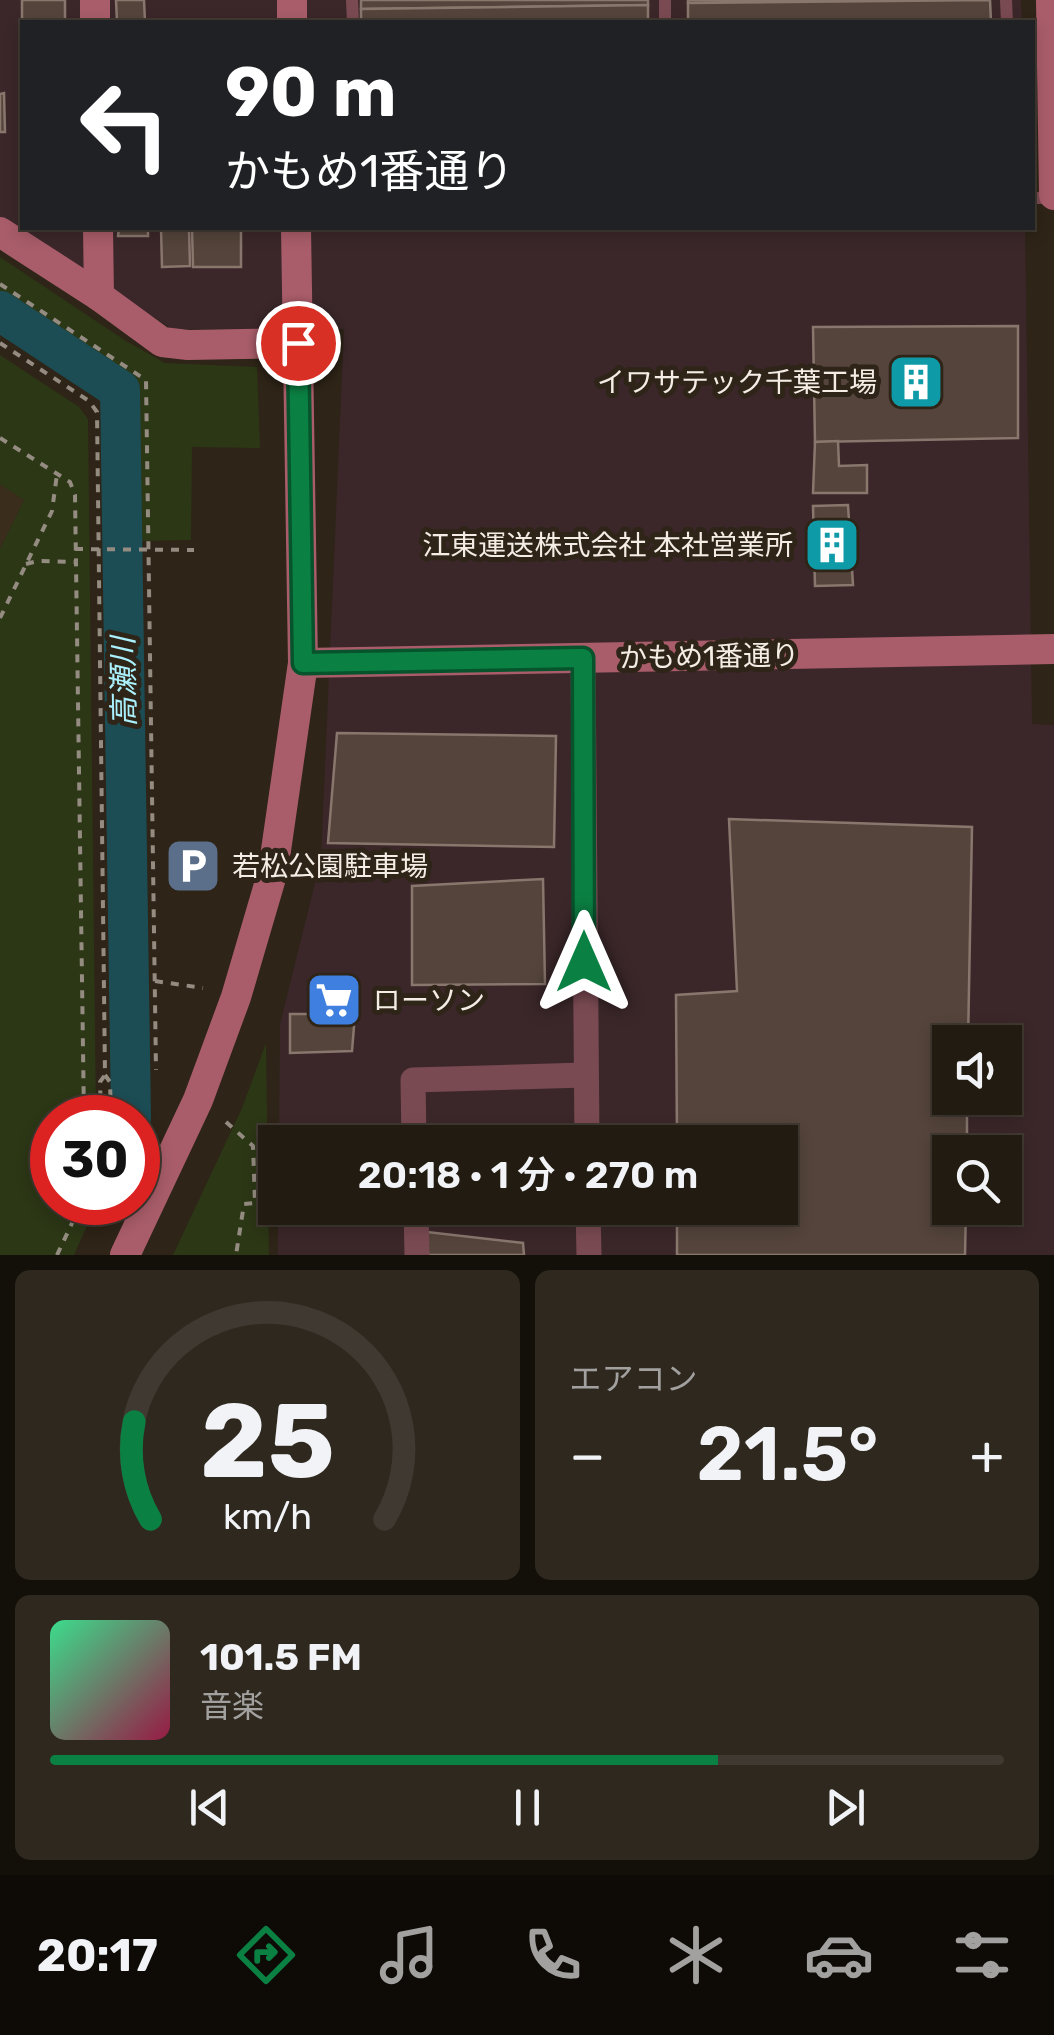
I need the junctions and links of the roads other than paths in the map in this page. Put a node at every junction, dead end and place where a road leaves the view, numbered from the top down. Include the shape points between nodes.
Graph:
1 (1051, 0) edge
2 (1053, 93) edge
3 (1054, 196) edge
4 (98, 230) edge
5 (296, 230) edge
6 (0, 232) edge
7 (99, 296) junction
8 (298, 343) junction
9 (1054, 649) edge
10 (583, 658) junction
11 (303, 663) junction
12 (585, 1075) junction
13 (413, 1125) edge
14 (586, 1125) edge
15 (416, 1225) edge
16 (588, 1225) edge
17 (125, 1255) edge
18 (417, 1255) edge
19 (589, 1255) edge

1 - 2 street
2 - 3 street
4 - 7 street
5 - 8 street
6 - 7 street
7 - 8 street via 162,342
8 - 11 street
9 - 10 street, かもめ1番通り
10 - 11 street, かもめ1番通り
10 - 12 street
11 - 17 street via 273,871 258,923 198,1100
12 - 13 street via 412,1080
12 - 14 street
15 - 18 street
16 - 19 street

